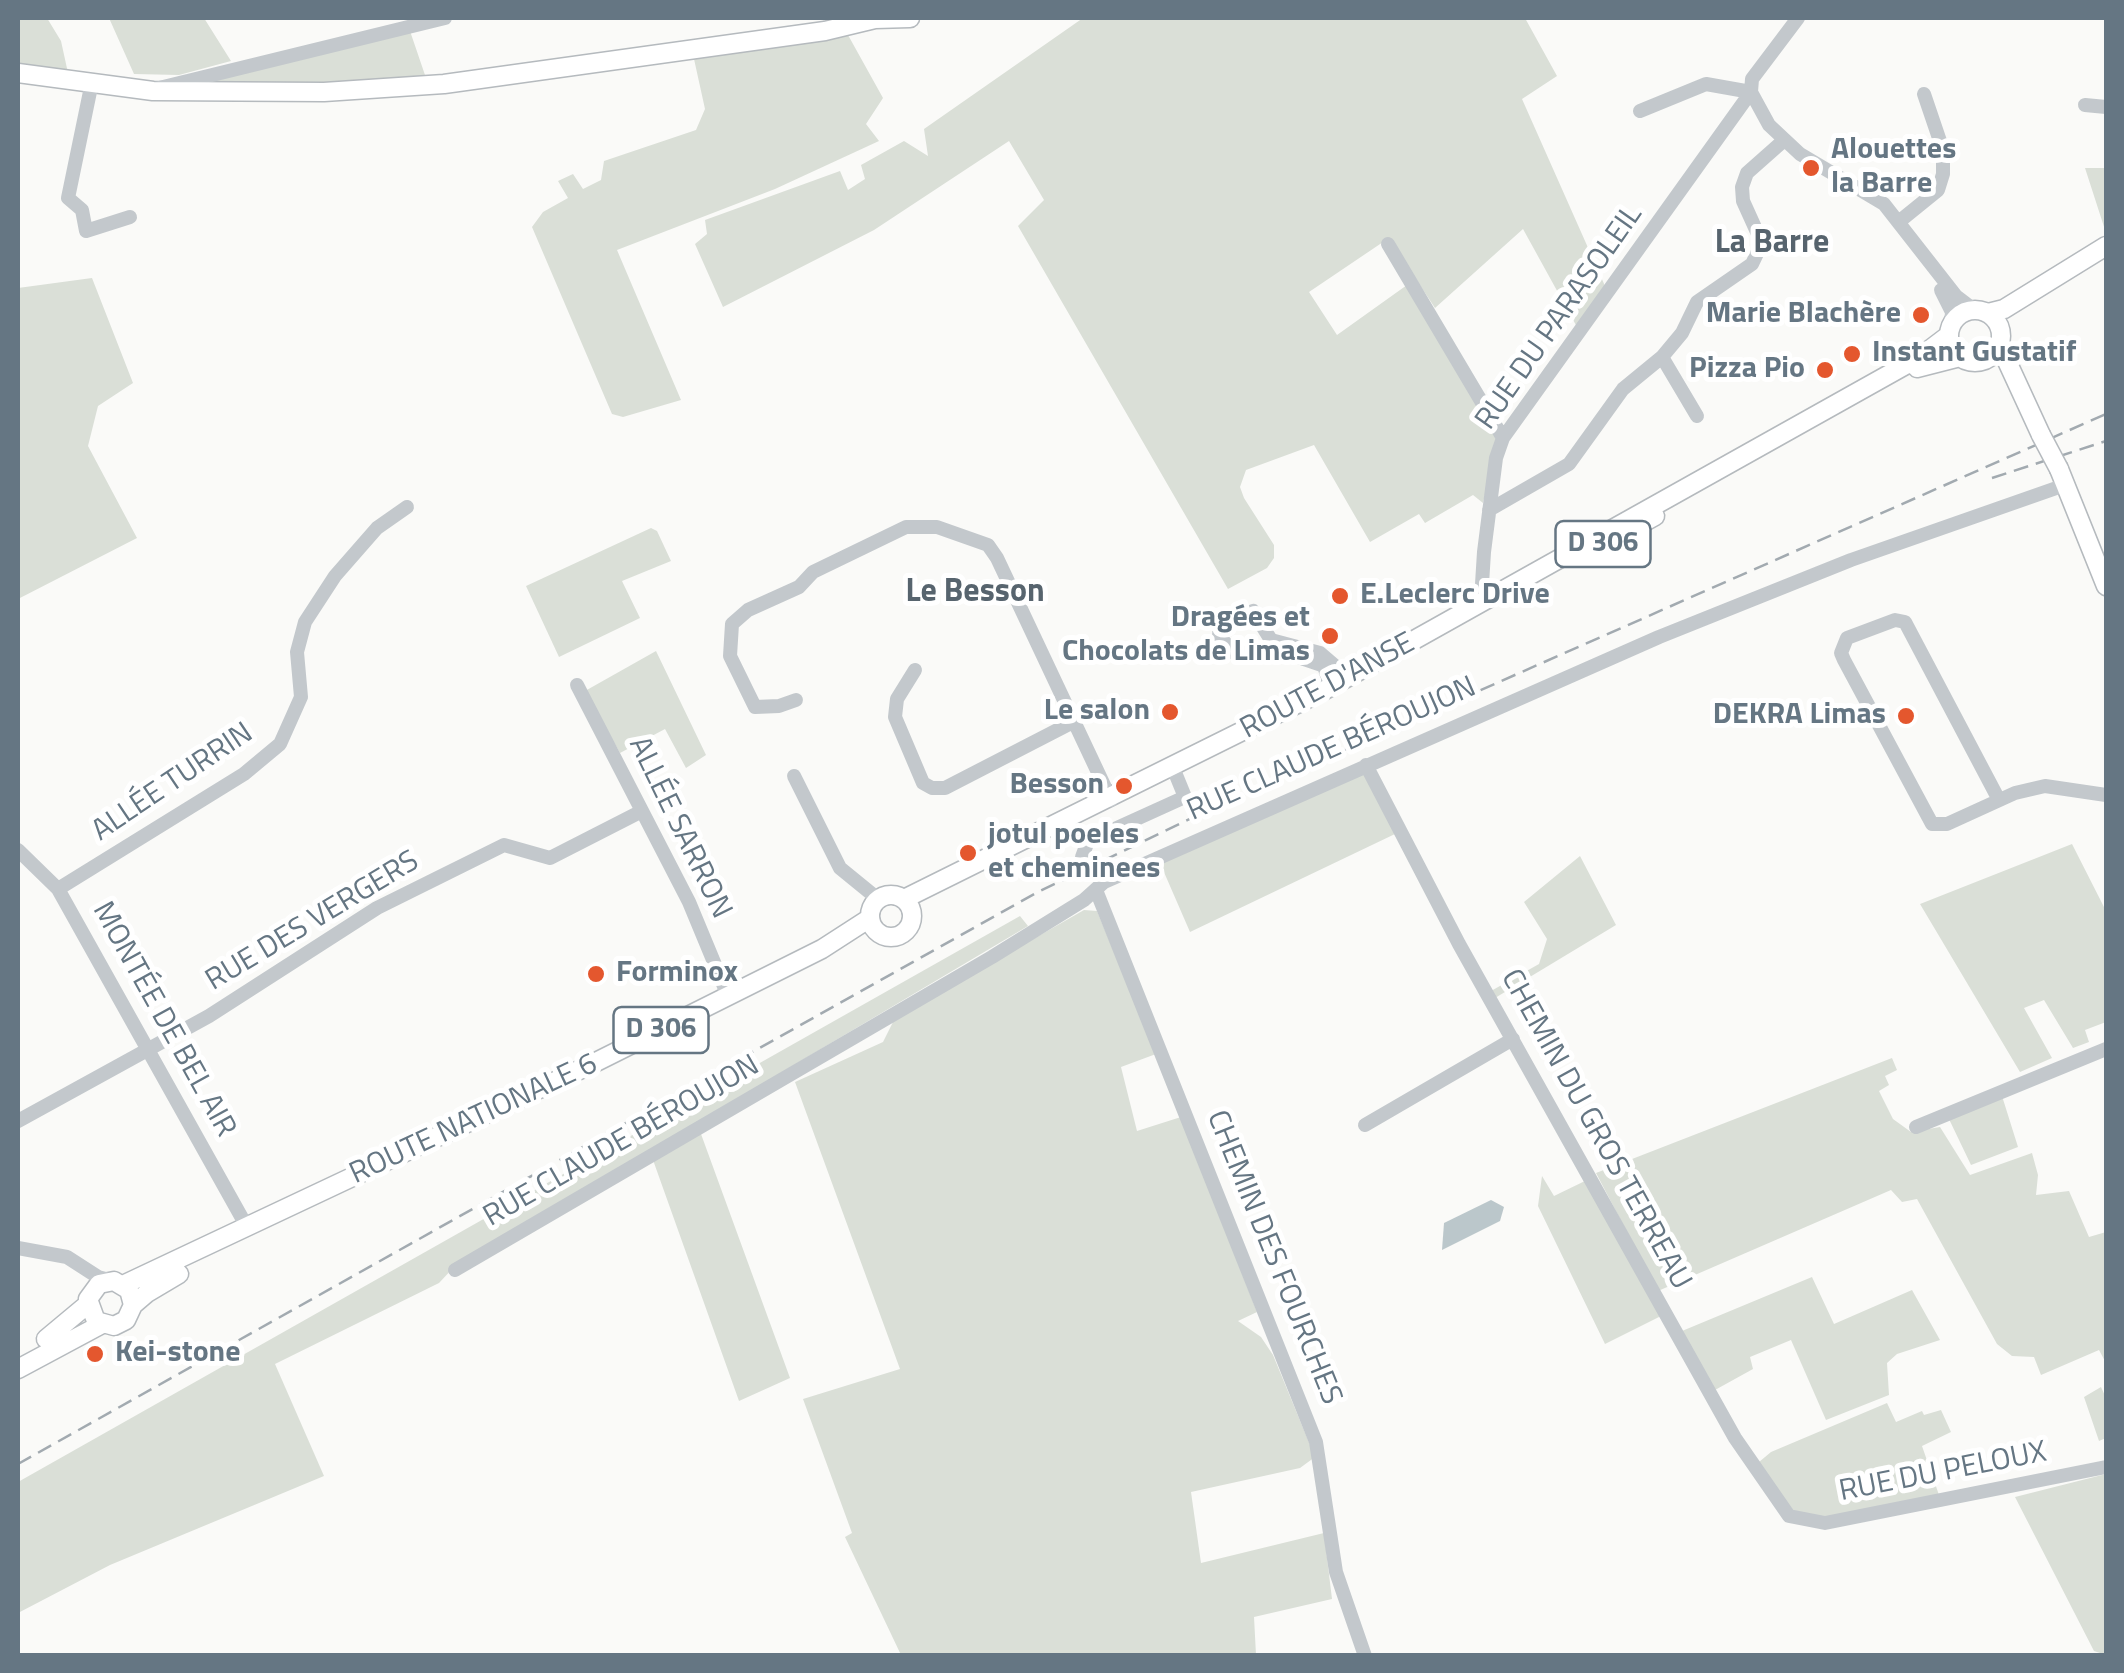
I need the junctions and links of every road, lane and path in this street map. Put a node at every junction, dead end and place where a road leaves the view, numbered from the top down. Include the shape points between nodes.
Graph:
1 (445, 18) edge
2 (910, 18) edge
3 (1798, 18) edge
4 (825, 24) edge
5 (18, 73) edge
6 (92, 82) junction
7 (152, 90) junction
8 (1751, 92) junction
9 (1924, 94) dead end
10 (2085, 104) dead end
11 (2106, 107) edge
12 (1640, 111) dead end
13 (1782, 142) junction
14 (130, 217) dead end
15 (1905, 226) junction
16 (1388, 244) dead end
17 (2106, 246) edge
18 (2106, 260) edge
19 (1980, 311) junction
20 (1950, 330) junction
21 (2001, 339) junction
22 (1662, 357) junction
23 (1968, 360) junction
24 (1697, 416) dead end
25 (2040, 432) junction
26 (1503, 438) junction
27 (2062, 477) junction
28 (406, 507) dead end
29 (1489, 510) junction
30 (2106, 586) edge
31 (1488, 600) junction
32 (915, 670) dead end
33 (1348, 677) junction
34 (577, 685) dead end
35 (1323, 691) junction
36 (796, 700) dead end
37 (1074, 722) junction
38 (1366, 764) junction
39 (1176, 775) junction
40 (794, 776) dead end
41 (2106, 795) edge
42 (1111, 800) junction
43 (1998, 800) junction
44 (642, 811) junction
45 (19, 853) edge
46 (1082, 857) dead end
47 (58, 890) junction
48 (1096, 890) junction
49 (878, 899) junction
50 (908, 904) junction
51 (873, 924) junction
52 (728, 996) junction
53 (1512, 1039) junction
54 (2106, 1049) edge
55 (148, 1050) junction
56 (499, 1109) junction
57 (18, 1120) edge
58 (1365, 1125) dead end
59 (1916, 1127) dead end
60 (246, 1227) junction
61 (18, 1248) edge
62 (45, 1254) junction
63 (455, 1270) dead end
64 (118, 1283) junction
65 (89, 1300) junction
66 (133, 1305) junction
67 (102, 1324) junction
68 (18, 1357) edge
69 (18, 1369) edge
70 (2106, 1467) edge
71 (1789, 1516) joint
72 (1364, 1656) edge

1 - 7 street
2 - 4 main road
3 - 8 street, RUE DU PARASOLEIL via 1752,80
4 - 7 main road via 444,84 252,94
5 - 6 main road
6 - 7 main road
6 - 14 street via 68,198 82,210 86,230
8 - 12 street via 1706,84
8 - 13 street
8 - 26 street, RUE DU PARASOLEIL
9 - 15 street via 1944,174
10 - 11 street
13 - 15 street via 1864,190
13 - 22 street via 1746,174 1742,187 1761,250 1752,264 1697,302
15 - 19 street via 1956,296
15 - 20 street via 1948,302
16 - 26 street
17 - 19 main road via 2004,309
18 - 21 main road via 2015,315
19 - 20 main road via 1960,314
19 - 21 main road
20 - 23 main road
20 - 31 main road, ROUTE D'ANSE / D 306 via 1935,348
21 - 23 main road via 1990,358
21 - 25 main road
22 - 24 street
22 - 29 street via 1622,389 1570,464
23 - 25 main road via 2003,380
23 - 39 main road, ROUTE D'ANSE / D 306 via 1922,365 1874,389 1377,671
25 - 27 main road, bridge
26 - 29 street, RUE DU PARASOLEIL
27 - 30 main road
27 - 38 street, RUE CLAUDE BÉROUJON via 1788,584
28 - 47 street, ALLÉE TURRIN via 377,528 305,622 297,652 301,697 280,744 230,783
29 - 31 street, RUE DU PARASOLEIL via 1482,584
31 - 33 main road, ROUTE D'ANSE / D 306
32 - 37 street via 897,699 895,717 923,783 932,788 944,788
33 - 35 main road, ROUTE D'ANSE / D 306
33 - 35 street via 1320,654 1271,640 1253,611 1220,624 1228,650 1286,653 1324,666
34 - 44 street, ALLÉE SARRON
35 - 42 main road, ROUTE D'ANSE / D 306
36 - 37 street via 755,707 730,656 732,624 799,587 813,572 920,524 988,545
37 - 42 street
38 - 48 street, RUE CLAUDE BÉROUJON
38 - 53 street, CHEMIN DU GROS TERREAU
39 - 46 street via 1184,798 1088,842
39 - 50 main road, ROUTE D'ANSE / D 306
40 - 49 street via 840,868
41 - 43 street via 2045,786
42 - 50 main road, ROUTE D'ANSE / D 306
43 - 43 street via 1947,824 1932,824 1844,660 1847,638 1905,622
44 - 52 street, ALLÉE SARRON
44 - 55 street, RUE DES VERGERS via 550,858 504,845 378,908
45 - 47 street, MONTÉE DE BEL AIR
47 - 55 street, MONTÉE DE BEL AIR
48 - 63 street, RUE CLAUDE BÉROUJON
48 - 72 street, CHEMIN DES FOURCHES via 1316,1442 1336,1572
49 - 50 main road via 891,894
49 - 51 main road
50 - 51 main road via 912,923 902,934 888,937
51 - 52 main road, ROUTE NATIONALE 6 / D 306
52 - 56 main road, ROUTE NATIONALE 6 / D 306
53 - 58 street
53 - 71 street, CHEMIN DU GROS TERREAU via 1735,1438
54 - 59 street
55 - 57 street, RUE DES VERGERS
55 - 60 street, MONTÉE DE BEL AIR
56 - 60 main road, ROUTE NATIONALE 6 / D 306
56 - 66 main road, D 306 via 157,1285
60 - 64 main road, ROUTE NATIONALE 6 / D 306
61 - 62 street
62 - 64 street via 67,1257
62 - 65 street via 72,1268
64 - 65 main road via 99,1284
64 - 66 main road
65 - 67 main road
65 - 68 main road via 71,1322
66 - 67 main road via 120,1324
67 - 69 main road
70 - 71 street, RUE DU PELOUX via 1825,1523

